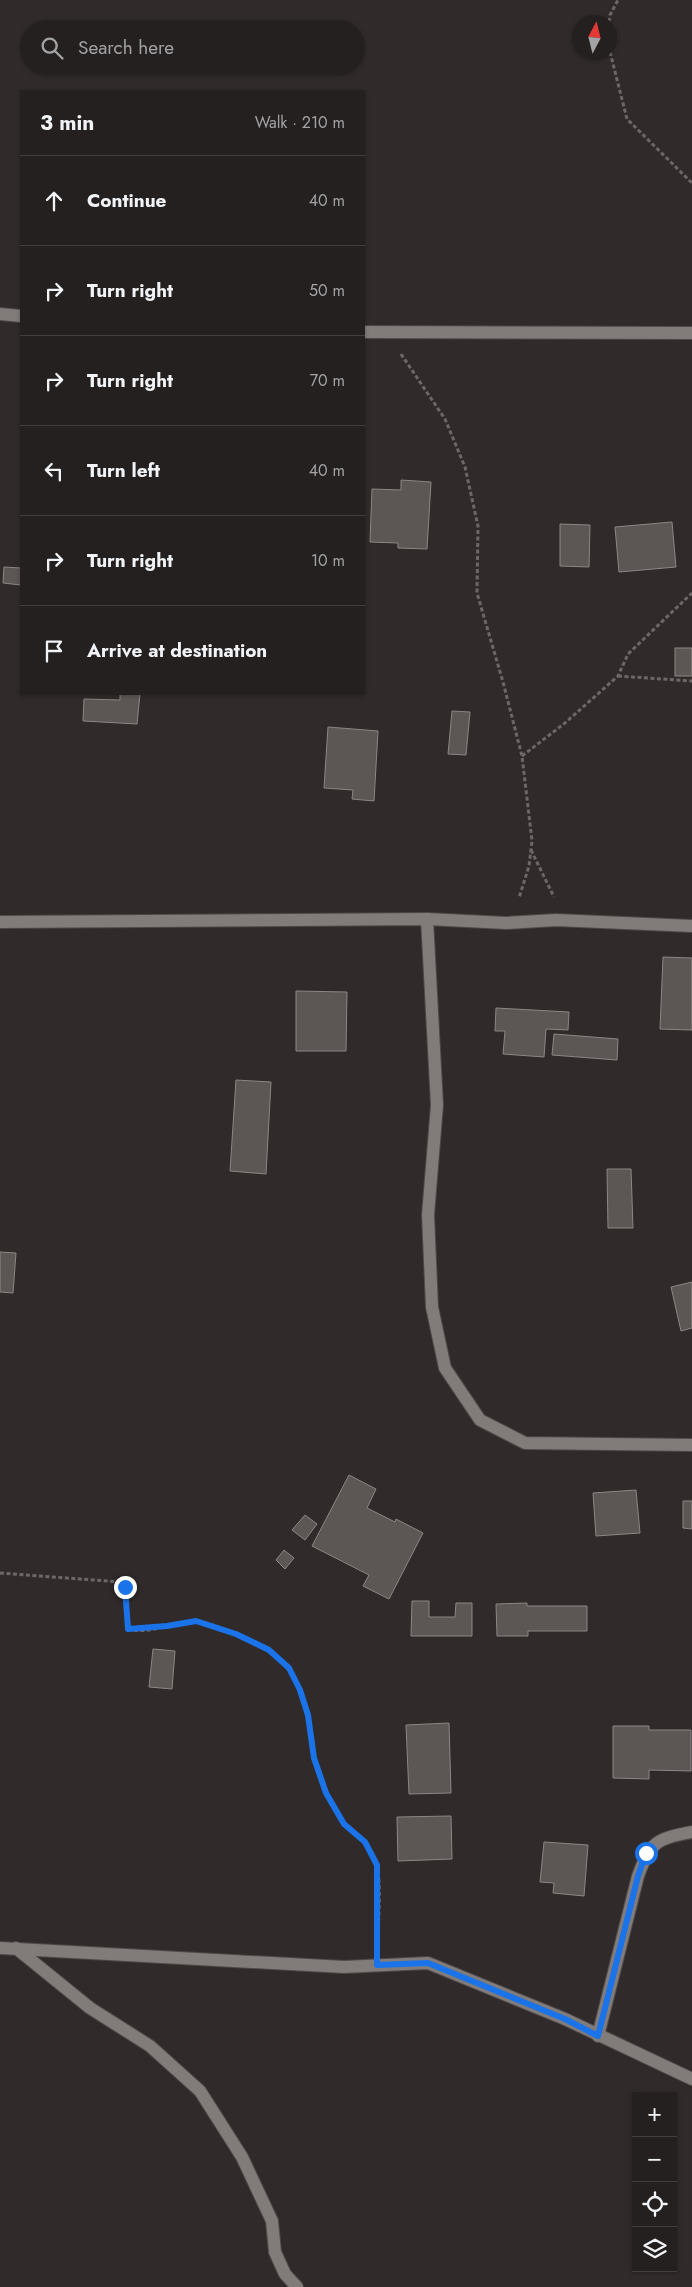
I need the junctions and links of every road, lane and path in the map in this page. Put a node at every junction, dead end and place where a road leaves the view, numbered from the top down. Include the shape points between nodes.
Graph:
1 (618, 0) edge
2 (610, 15) edge
3 (612, 60) edge
4 (692, 183) edge
5 (0, 314) edge
6 (20, 316) edge
7 (365, 332) edge
8 (386, 332) junction
9 (692, 333) edge
10 (692, 592) edge
11 (618, 676) junction
12 (692, 681) edge
13 (522, 756) junction
14 (531, 850) junction
15 (426, 920) junction
16 (570, 921) junction
17 (0, 922) edge
18 (506, 923) junction
19 (692, 926) edge
20 (692, 1445) edge
21 (0, 1573) edge
22 (692, 1832) edge
23 (0, 1948) edge
24 (16, 1948) junction
25 (377, 1965) junction
26 (598, 2036) junction
27 (692, 2078) edge
28 (297, 2287) edge

1 - 2 path
3 - 4 path via 627,119
5 - 6 street
7 - 8 street
8 - 9 street
8 - 13 path via 445,419 465,467 478,526 477,593
10 - 11 path via 628,654
11 - 12 path
11 - 13 path
13 - 14 path
14 - 16 path via 552,895
14 - 18 path via 522,892
15 - 17 street
15 - 18 street
15 - 20 street via 437,1105 428,1224 432,1307 445,1368 480,1420 525,1443
16 - 18 street
16 - 19 street
21 - 25 path via 120,1582 125,1587 128,1629 196,1621 236,1634 269,1650 289,1668 308,1715 314,1758 326,1793 344,1824 365,1842 377,1865
22 - 26 street via 658,1841 646,1853
23 - 24 street
24 - 25 street via 344,1966
24 - 28 street via 90,2008 150,2046 200,2091 242,2157 272,2221 275,2252 285,2274
25 - 26 street via 428,1963 565,2019
26 - 27 street

